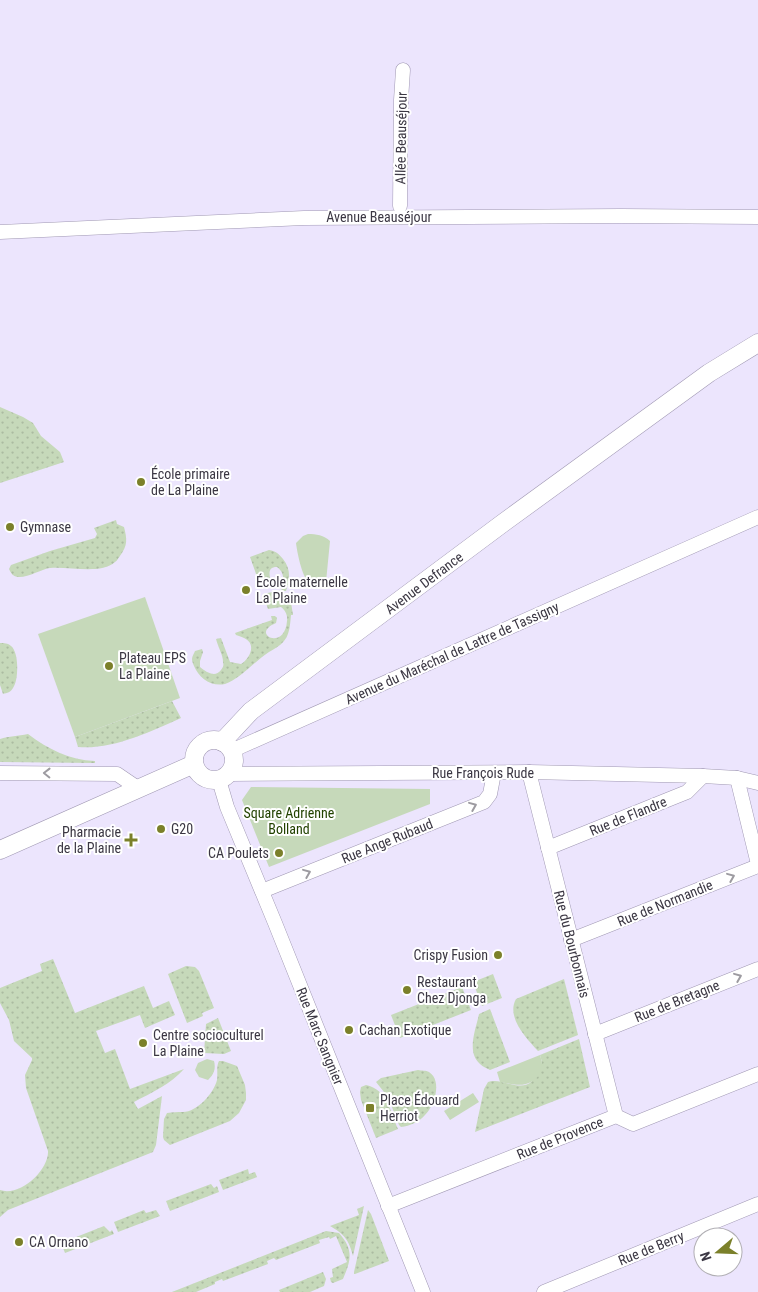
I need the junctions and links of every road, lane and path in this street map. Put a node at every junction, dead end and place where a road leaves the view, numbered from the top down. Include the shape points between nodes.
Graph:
1 (403, 70) dead end
2 (400, 206) dead end
3 (758, 217) edge
4 (0, 232) edge
5 (758, 343) edge
6 (758, 517) edge
7 (227, 746) junction
8 (194, 764) junction
9 (529, 772) junction
10 (0, 773) edge
11 (494, 773) junction
12 (703, 776) junction
13 (224, 777) junction
14 (737, 778) junction
15 (758, 784) edge
16 (139, 789) junction
17 (548, 848) junction
18 (0, 850) edge
19 (758, 865) edge
20 (262, 891) junction
21 (571, 940) junction
22 (758, 969) edge
23 (595, 1034) junction
24 (758, 1074) edge
25 (616, 1116) junction
26 (758, 1204) edge
27 (388, 1206) junction
28 (423, 1292) edge
29 (544, 1292) edge

1 - 2 street, Allée Beauséjour
3 - 4 street, Avenue Beauséjour via 313,217
5 - 7 street, Avenue Defrance via 709,373 251,711
6 - 7 street, Avenue du Maréchal de Lattre de Tassigny
7 - 8 street via 216,740 204,742 195,752
7 - 13 street via 234,762
8 - 13 street via 200,776 206,779 212,781
8 - 16 street
9 - 11 street, Rue François Rude
9 - 12 street, Rue François Rude
9 - 17 street, Rue du Bourbonnais
16 -> 10 street via 117,774
11 - 13 street, Rue François Rude
20 -> 11 street, Rue Ange Rubaud via 484,802 490,794
12 - 14 street, Rue François Rude
12 - 17 street, Rue de Flandre via 687,792
13 - 20 street, Rue Marc Sangnier via 226,807
14 - 15 street, Rue François Rude
14 - 19 street
16 - 18 street
17 - 21 street, Rue du Bourbonnais
21 -> 19 street, Rue de Normandie
20 - 27 street, Rue Marc Sangnier
21 - 23 street, Rue du Bourbonnais
23 -> 22 street, Rue de Bretagne
23 - 25 street, Rue du Bourbonnais
24 - 25 street, Rue de Provence via 633,1124
25 - 27 street, Rue de Provence
26 - 29 street, Rue de Berry
27 - 28 street, Rue Marc Sangnier

